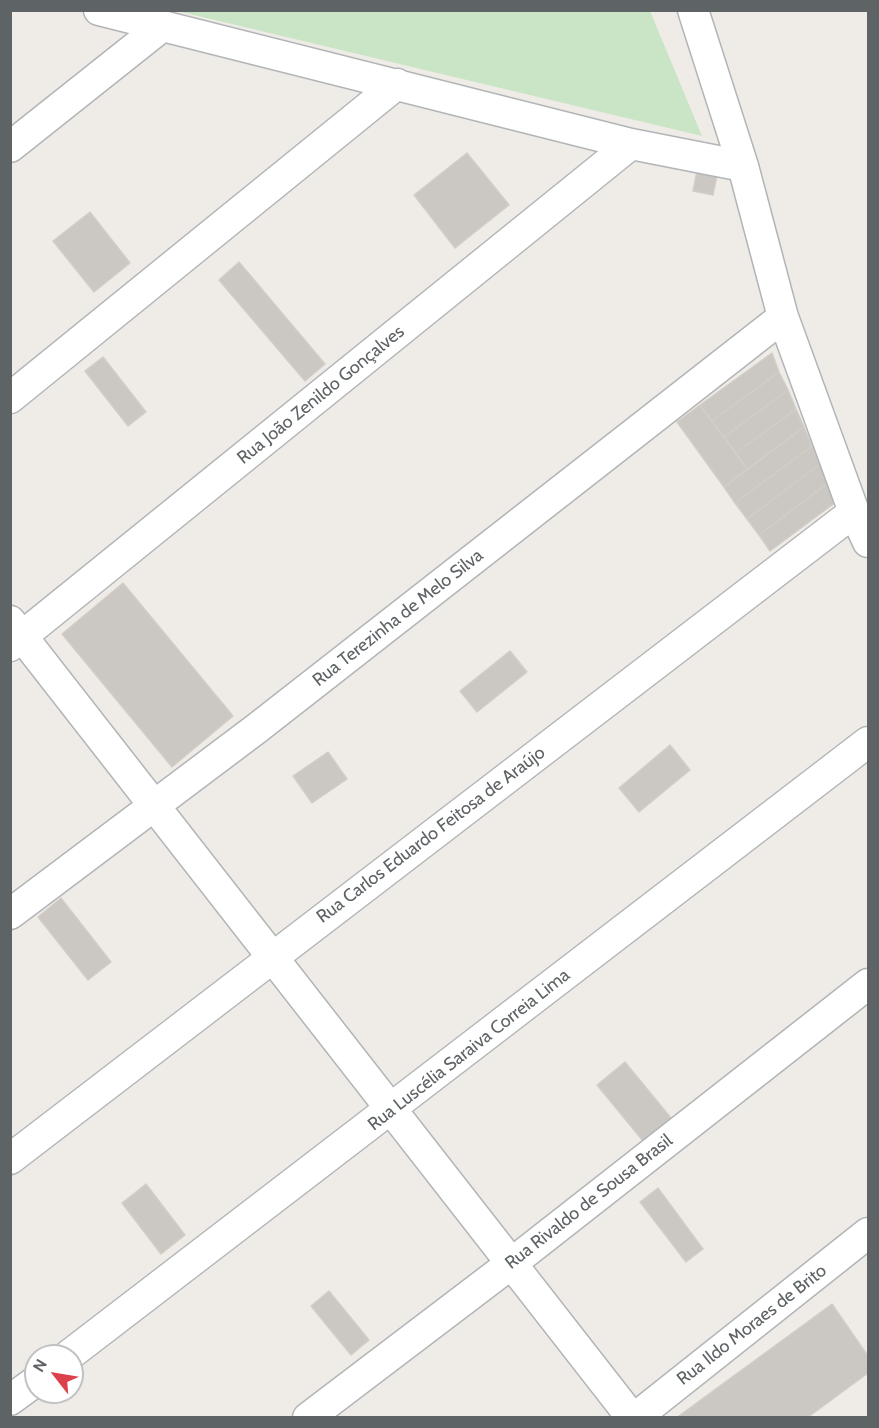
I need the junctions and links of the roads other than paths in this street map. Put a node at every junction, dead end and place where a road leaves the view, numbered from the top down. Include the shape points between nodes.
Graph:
1 (99, 10) edge
2 (693, 10) edge
3 (161, 27) junction
4 (397, 84) junction
5 (631, 144) junction
6 (10, 147) edge
7 (743, 166) junction
8 (783, 317) junction
9 (10, 398) edge
10 (854, 512) junction
11 (868, 542) edge
12 (14, 634) edge
13 (868, 742) edge
14 (154, 804) junction
15 (10, 914) edge
16 (272, 956) junction
17 (868, 984) edge
18 (392, 1109) junction
19 (10, 1159) edge
20 (868, 1233) edge
21 (512, 1263) junction
22 (84, 1344) edge
23 (24, 1390) edge
24 (10, 1400) edge
25 (308, 1418) edge
26 (633, 1418) edge

1 - 3 street
2 - 7 street
3 - 4 street
3 - 6 street
4 - 5 street
4 - 9 street
5 - 7 street
5 - 12 street, Rua João Zenildo Gonçalves
7 - 8 street
8 - 10 street
8 - 14 street, Rua Terezinha de Melo Silva via 256,729
10 - 11 street
10 - 16 street, Rua Carlos Eduardo Feitosa de Araújo
12 - 14 street
13 - 18 street, Rua Luscélia Saraiva Correia Lima
14 - 15 street, Rua Terezinha de Melo Silva
14 - 16 street
16 - 18 street
16 - 19 street, Rua Carlos Eduardo Feitosa de Araújo
17 - 21 street, Rua Rivaldo de Sousa Brasil
18 - 21 street
18 - 22 street, Rua Luscélia Saraiva Correia Lima
20 - 26 street, Rua Ildo Moraes de Brito
21 - 25 street, Rua Rivaldo de Sousa Brasil
21 - 26 street
23 - 24 street

